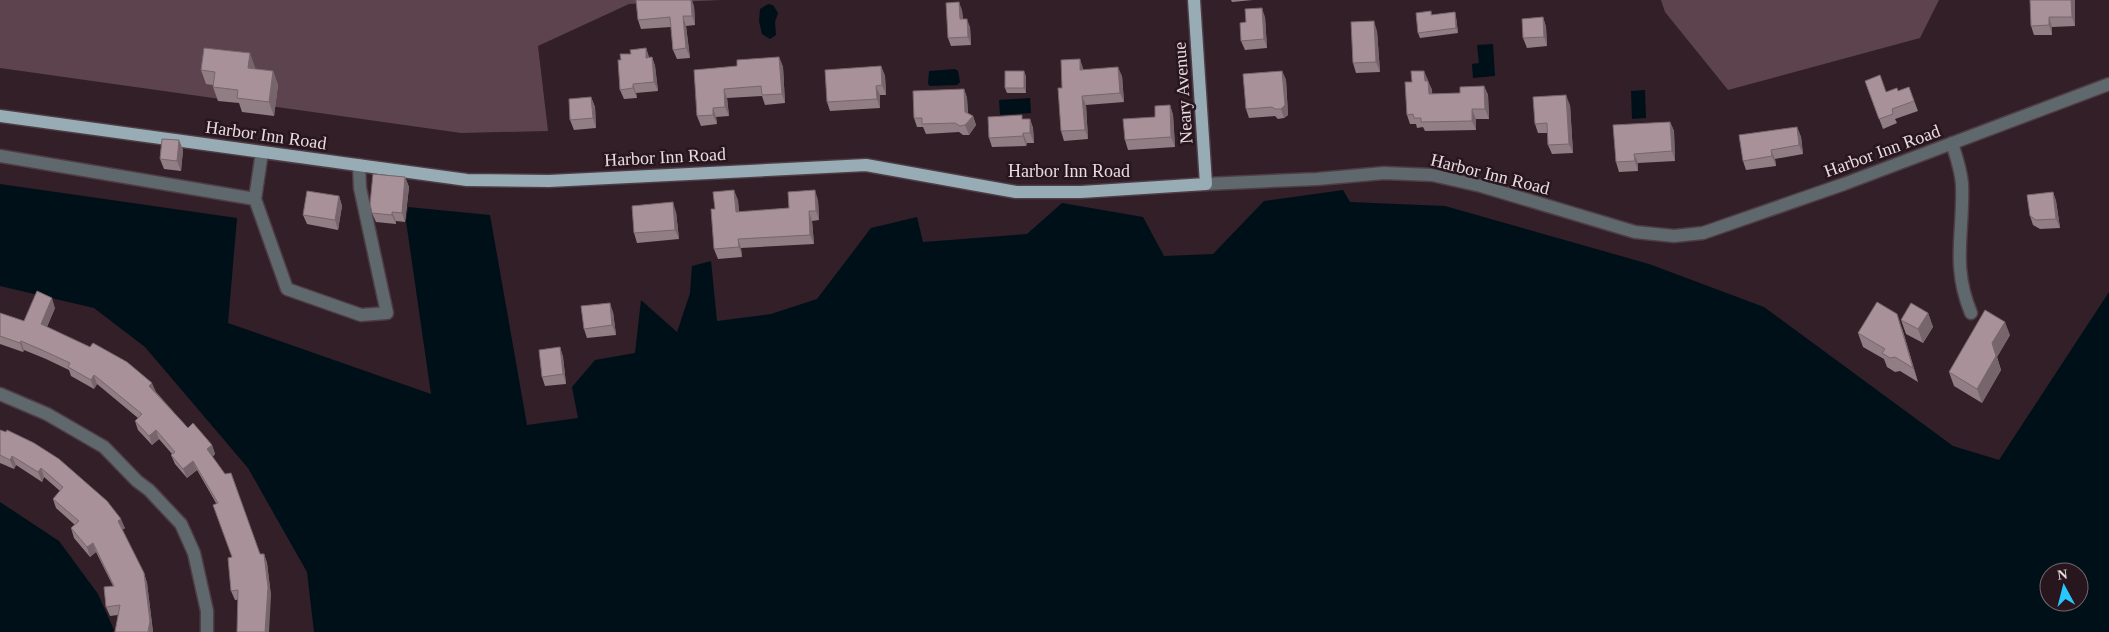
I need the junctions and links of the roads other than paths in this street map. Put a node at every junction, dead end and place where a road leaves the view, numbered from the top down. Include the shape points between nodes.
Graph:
1 (1194, 0) edge
2 (2109, 84) edge
3 (0, 116) edge
4 (1952, 143) junction
5 (262, 152) junction
6 (0, 156) edge
7 (359, 165) junction
8 (1206, 184) junction
9 (256, 199) junction
10 (1971, 313) dead end
11 (0, 394) edge
12 (207, 632) edge

1 - 8 main road, Neary Avenue
2 - 4 street, Harbor Inn Road
3 - 5 main road, Harbor Inn Road
4 - 8 street, Harbor Inn Road via 1703,233 1674,236 1635,232 1481,186 1432,175 1384,173
4 - 10 street via 1962,183 1959,266
5 - 7 main road, Harbor Inn Road
5 - 9 street
6 - 9 street
7 - 8 main road, Harbor Inn Road via 467,180 549,181 866,165 1016,192 1081,192
7 - 9 street via 360,188 388,313 361,314 287,289
11 - 12 street via 47,414 104,447 150,490 180,524 194,554 207,611

